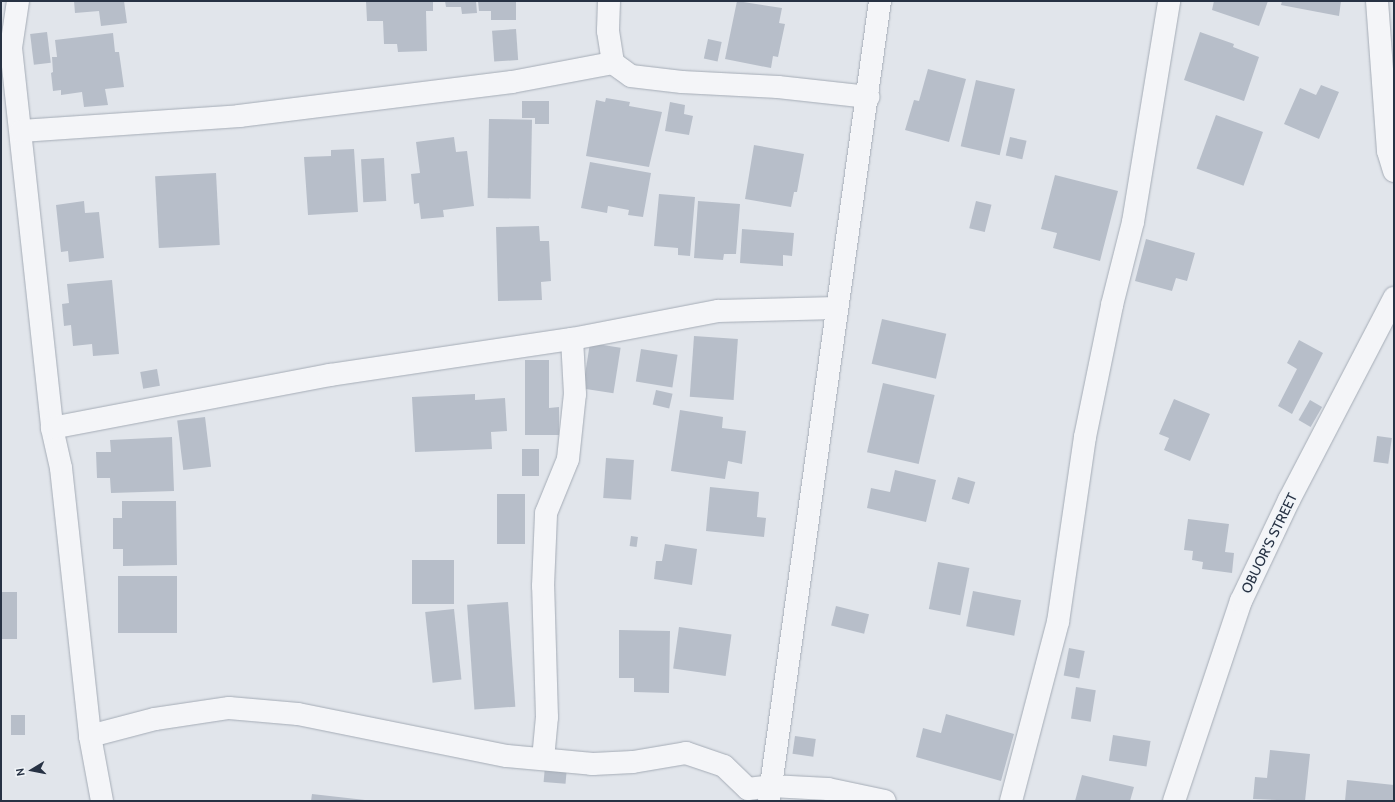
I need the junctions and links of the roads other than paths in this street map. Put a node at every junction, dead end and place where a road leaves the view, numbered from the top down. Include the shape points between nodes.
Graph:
1 (18, 1) edge
2 (609, 1) edge
3 (880, 1) edge
4 (1170, 1) edge
5 (1377, 1) edge
6 (613, 63) junction
7 (868, 97) junction
8 (21, 131) junction
9 (1394, 171) edge
10 (1394, 298) edge
11 (837, 308) junction
12 (572, 339) junction
13 (52, 428) junction
14 (90, 736) junction
15 (543, 760) junction
16 (770, 794) edge
17 (102, 801) edge
18 (885, 801) edge
19 (1011, 801) edge
20 (1174, 801) edge

1 - 8 street via 11,48
2 - 6 street via 608,31
3 - 7 street
4 - 19 street via 1133,222 1112,305 1086,437 1058,622
5 - 9 street via 1388,151
6 - 7 street via 631,76 682,82 778,87
6 - 8 street via 512,82 239,116
7 - 11 street
8 - 13 street
10 - 20 street, OBUOR’S STREET via 1288,500 1241,601
11 - 12 street via 718,311
11 - 16 street
12 - 13 street via 330,375
12 - 15 street via 575,394 568,459 546,513 544,586 547,717
13 - 14 street via 61,468
14 - 15 street via 155,719 229,708 298,714 507,756
14 - 17 street
15 - 16 street via 593,764 633,762 686,753 724,766 748,789
16 - 18 street via 828,789

